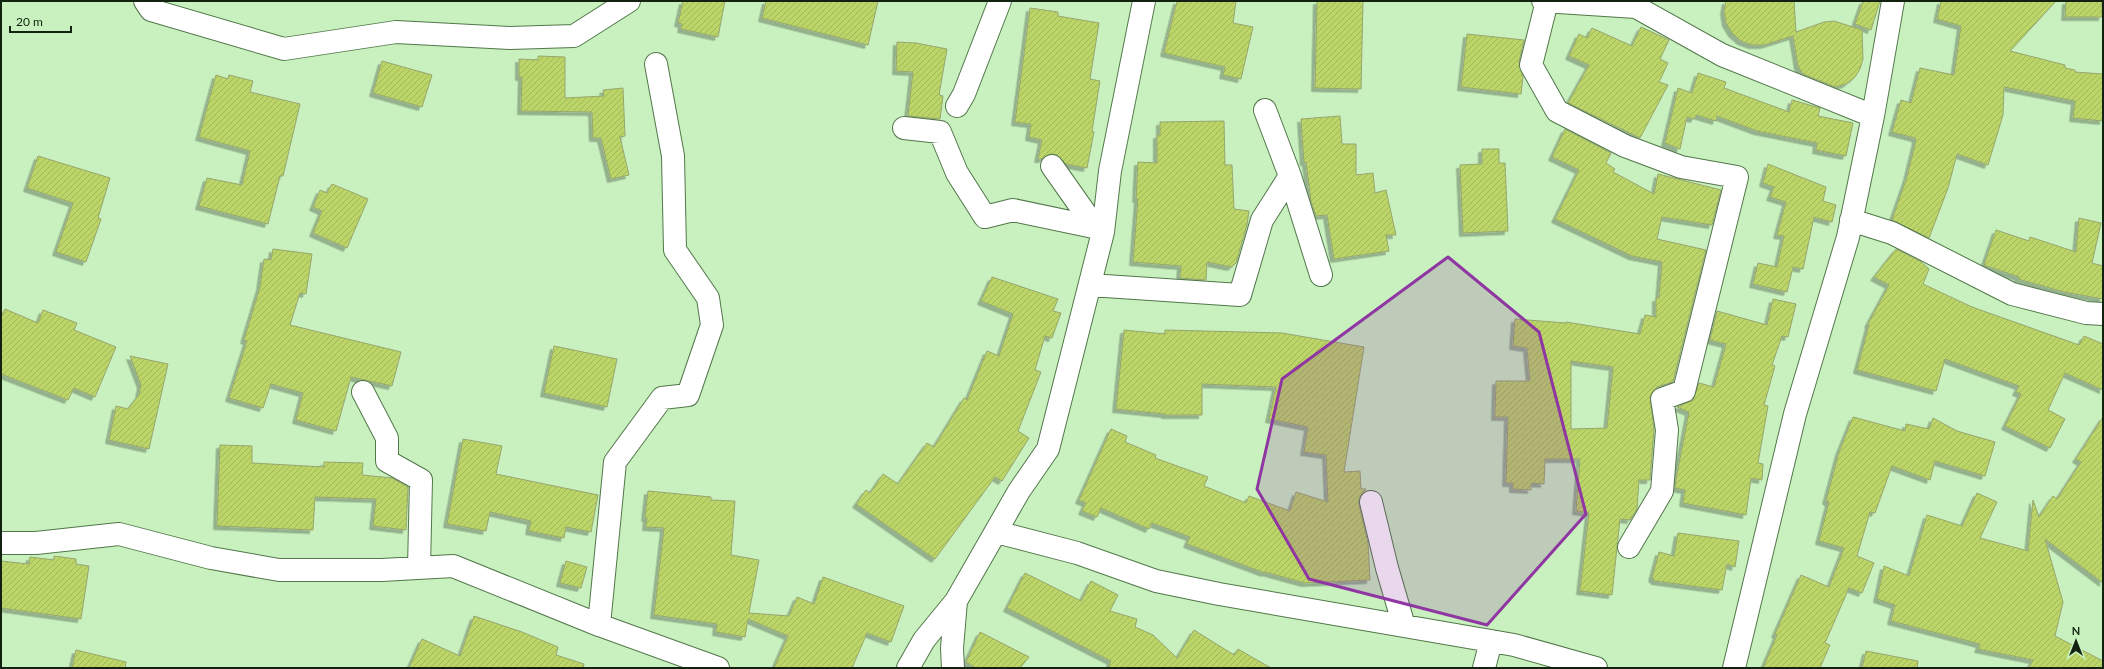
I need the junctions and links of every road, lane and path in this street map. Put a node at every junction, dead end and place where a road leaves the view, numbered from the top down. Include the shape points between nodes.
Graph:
1 (145, 1) edge
2 (629, 1) edge
3 (1000, 1) edge
4 (1144, 1) edge
5 (1543, 1) edge
6 (1547, 1) edge
7 (1893, 1) edge
8 (1637, 5) edge
9 (656, 64) dead end
10 (957, 106) dead end
11 (1265, 110) dead end
12 (1873, 116) junction
13 (904, 128) dead end
14 (1052, 166) dead end
15 (1290, 176) junction
16 (1851, 220) junction
17 (1099, 228) junction
18 (1321, 275) dead end
19 (1090, 285) junction
20 (2103, 314) edge
21 (363, 392) dead end
22 (1371, 502) dead end
23 (996, 532) junction
24 (1, 543) edge
25 (1629, 547) dead end
26 (419, 568) junction
27 (956, 601) junction
28 (599, 625) junction
29 (1404, 626) junction
30 (1491, 641) junction
31 (718, 668) edge
32 (908, 668) edge
33 (954, 668) edge
34 (1484, 668) edge
35 (1596, 668) edge
36 (1734, 668) edge

1 - 2 street via 151,10 284,49 396,32 510,38 574,36
3 - 10 street
4 - 17 street
5 - 6 street
6 - 8 street
6 - 25 street via 1531,65 1557,111 1625,146 1681,167 1737,178 1684,391 1662,398 1667,430 1662,491
7 - 12 street
8 - 12 street via 1722,55
9 - 28 street via 673,156 675,250 708,298 712,325 688,396 662,398 615,462
11 - 15 street
12 - 16 street
13 - 17 street via 940,132 957,173 985,217 1013,210
14 - 17 street
15 - 18 street
15 - 19 street via 1262,220 1240,295
16 - 20 street via 1892,233 2012,294 2086,313
16 - 36 street via 1795,414
17 - 19 street
19 - 23 street via 1048,449
21 - 26 street via 386,438 387,461 421,480
22 - 29 street
23 - 27 street
23 - 29 street via 1077,552 1156,581
24 - 26 street via 36,543 120,534 211,558 279,570
26 - 28 street via 453,566
27 - 32 street via 924,640
27 - 33 street via 952,648
28 - 31 street
29 - 30 street
30 - 34 street
30 - 35 street via 1514,644

